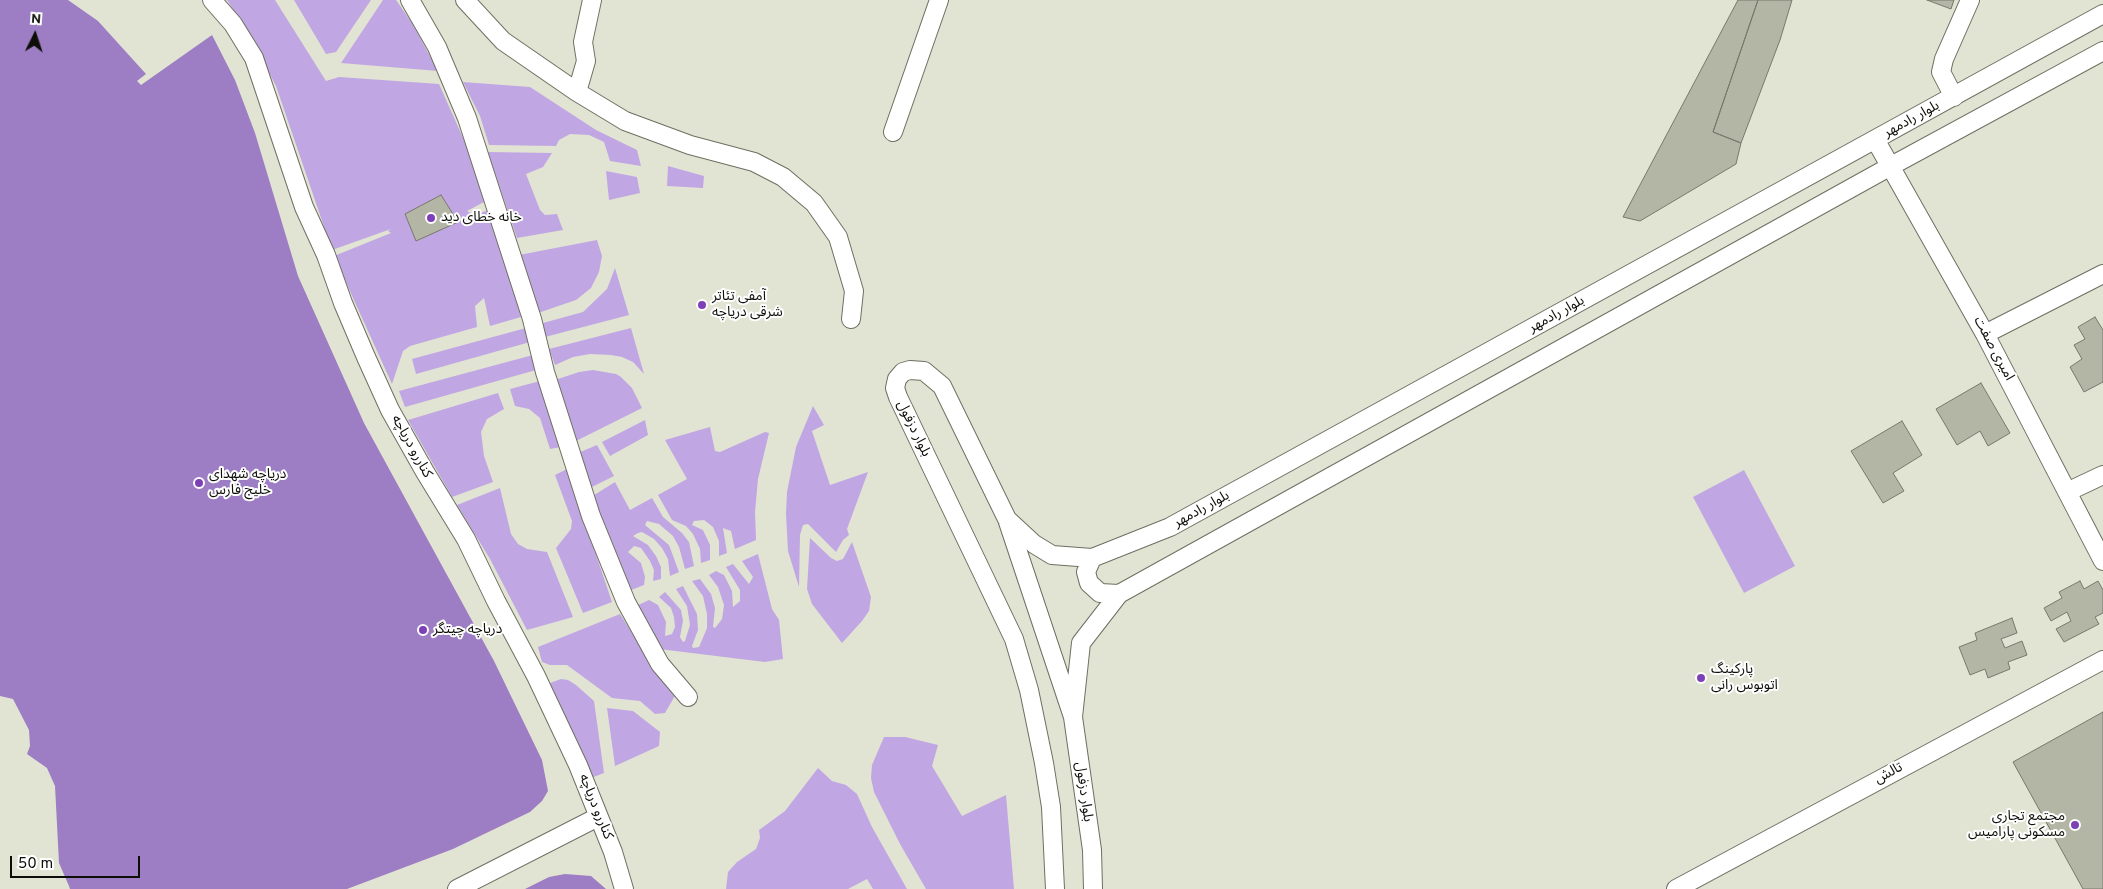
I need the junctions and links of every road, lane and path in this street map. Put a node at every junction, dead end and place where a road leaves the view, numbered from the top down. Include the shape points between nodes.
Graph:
1 (212, 0) edge
2 (410, 0) edge
3 (465, 0) edge
4 (592, 0) edge
5 (939, 0) edge
6 (1970, 0) edge
7 (2103, 14) edge
8 (2103, 51) edge
9 (577, 92) junction
10 (1954, 97) junction
11 (893, 132) dead end
12 (1876, 140) junction
13 (1891, 166) junction
14 (2103, 274) edge
15 (851, 320) dead end
16 (1985, 334) junction
17 (2103, 475) edge
18 (2067, 492) junction
19 (1007, 519) junction
20 (1092, 558) junction
21 (2103, 561) edge
22 (1119, 594) junction
23 (2103, 660) edge
24 (688, 697) dead end
25 (1073, 716) junction
26 (598, 817) junction
27 (456, 889) edge
28 (624, 889) edge
29 (1055, 889) edge
30 (1093, 889) edge
31 (1676, 889) edge

1 - 26 street, کناررو دریاچه via 233,24 254,58 304,207 326,255 342,304 390,410 466,539 536,676 578,765
2 - 24 street via 437,46 471,127 591,516 626,602 660,664
3 - 9 street via 503,41
4 - 9 street via 583,42 586,61
5 - 11 street
6 - 10 street via 1941,72
7 - 10 street, بلوار رادمهر
8 - 13 street
9 - 15 street via 625,121 690,145 754,162 783,177 814,203 838,237 854,291
10 - 12 street, بلوار رادمهر
12 - 13 street, امیری صفت
12 - 20 street, بلوار رادمهر via 1170,527
13 - 16 street, امیری صفت
13 - 22 street
14 - 16 street
16 - 18 street, امیری صفت
17 - 18 street
18 - 21 street, امیری صفت
19 - 20 street, بلوار رادمهر via 1034,544 1052,555
19 - 25 street, بلوار دزفول
19 - 29 street, بلوار دزفول via 942,386 924,371 903,372 895,388 898,397 1014,639 1029,690 1051,807
20 - 22 street via 1086,572 1089,583 1100,593
22 - 25 street via 1081,643
23 - 31 street, تالش
25 - 30 street, بلوار دزفول via 1092,850
26 - 27 street
26 - 28 street, کناررو دریاچه

